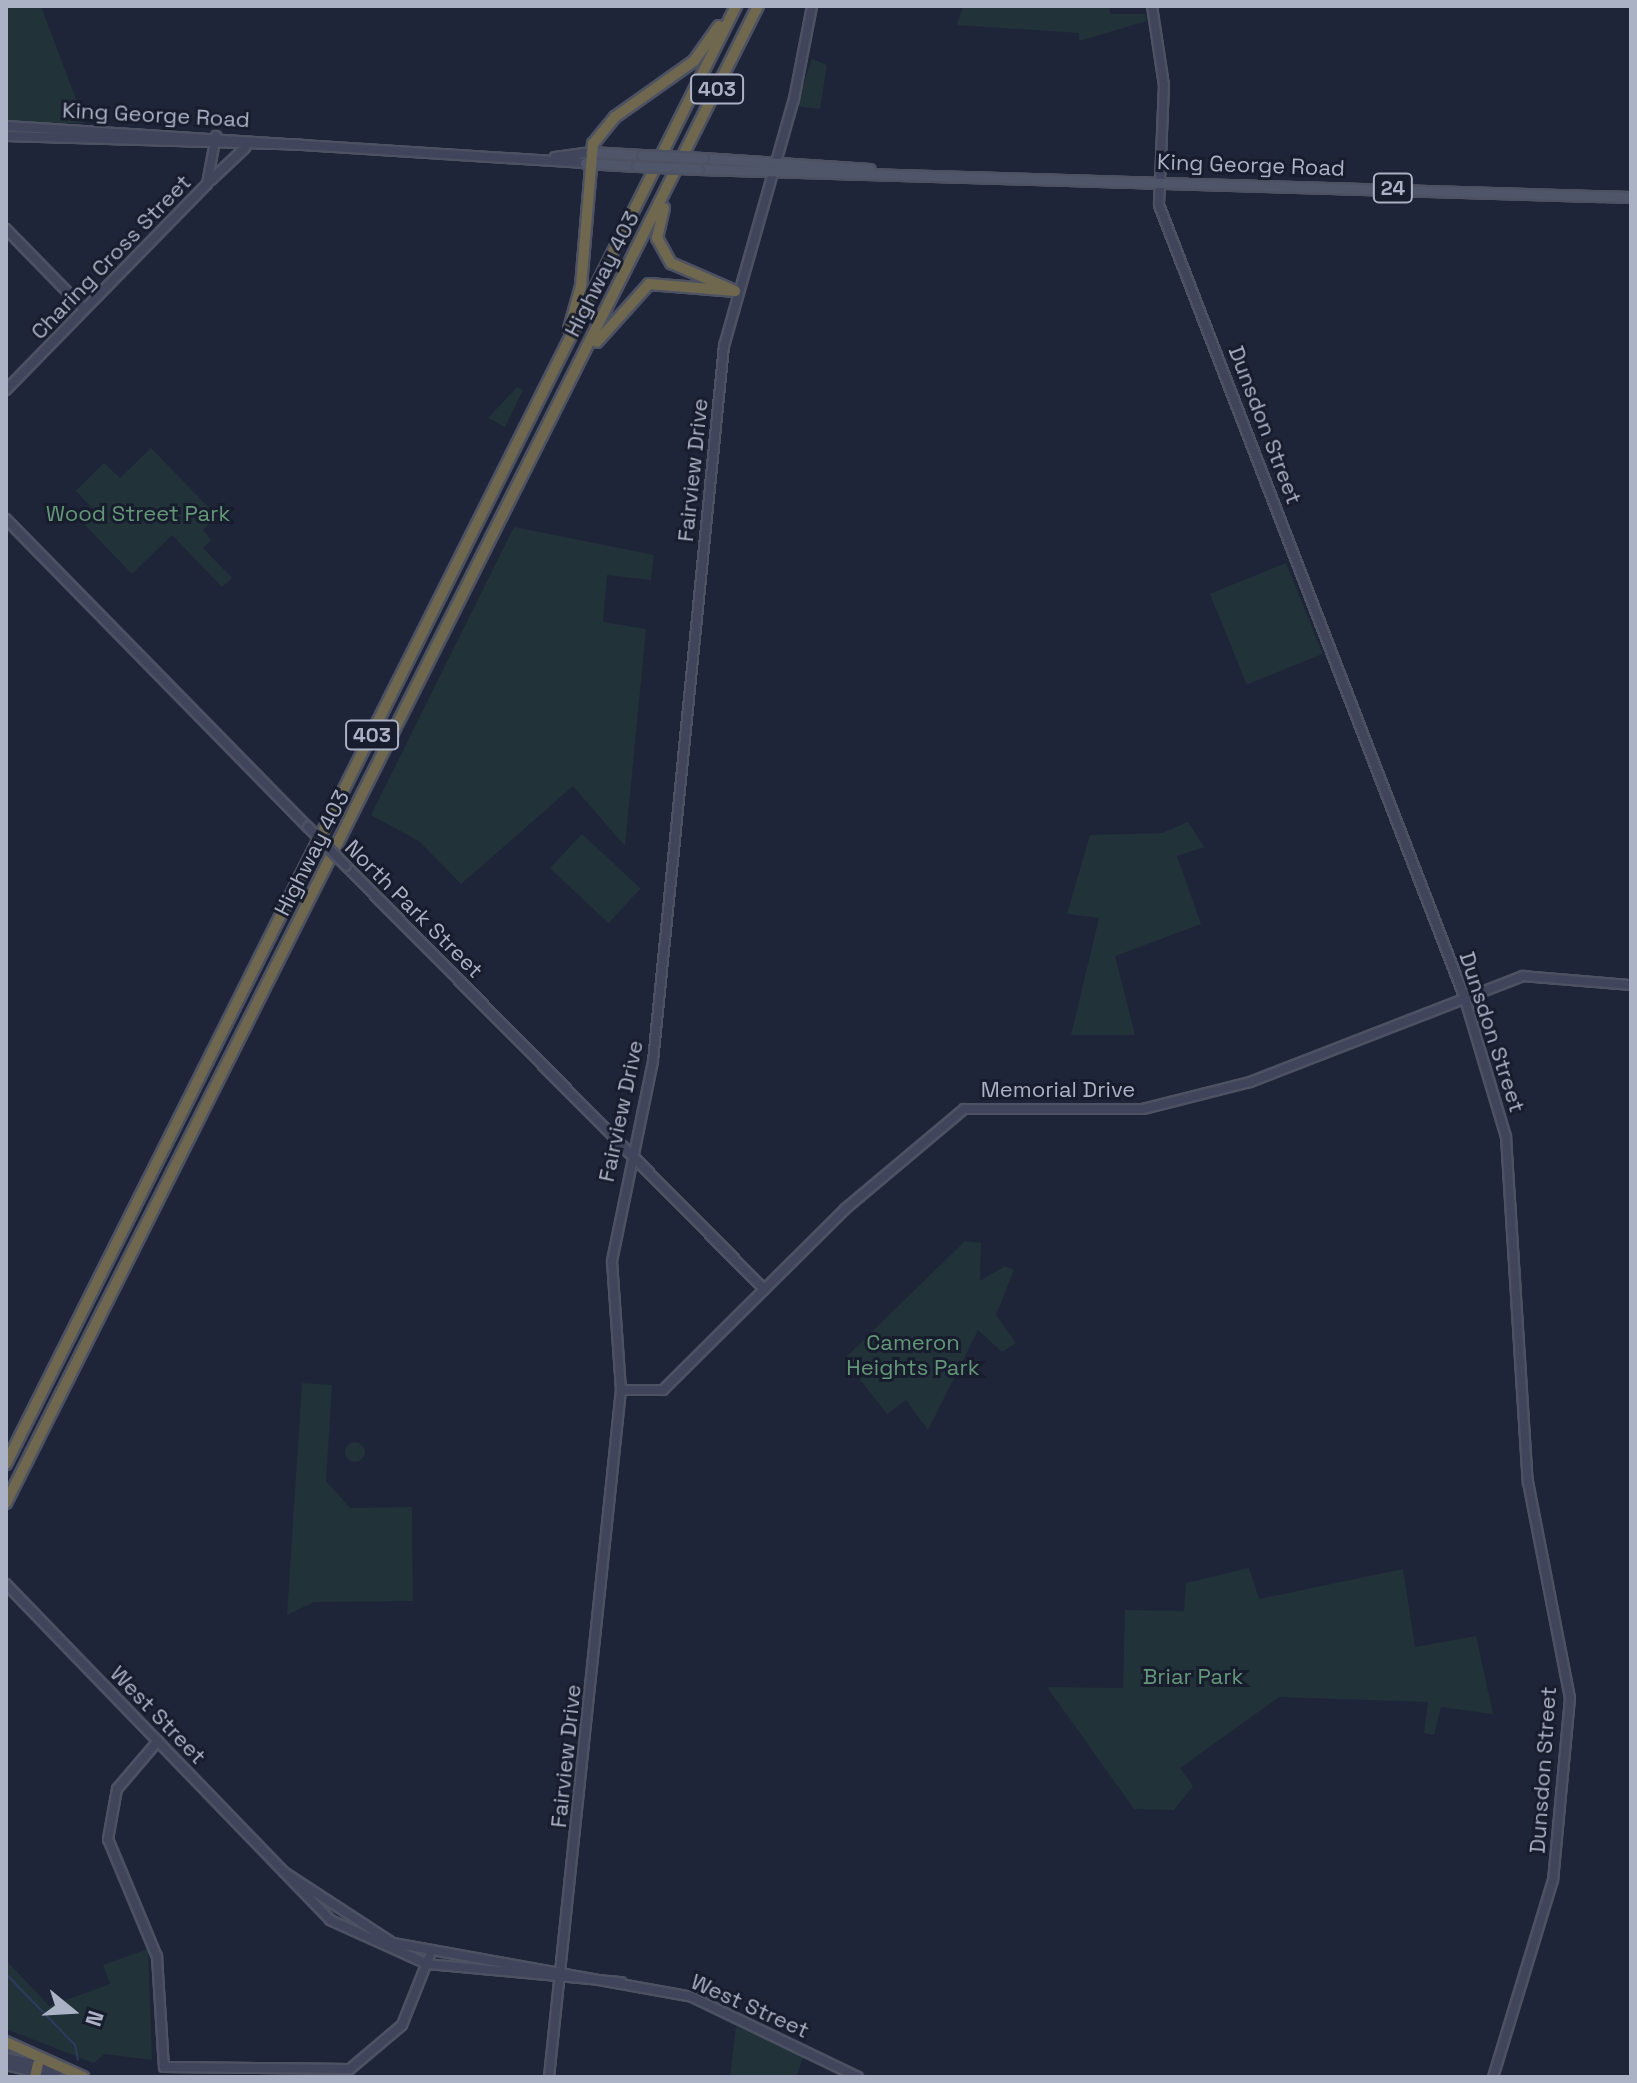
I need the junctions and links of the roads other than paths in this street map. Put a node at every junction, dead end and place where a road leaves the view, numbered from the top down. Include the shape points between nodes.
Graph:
1 (734, 6) edge
2 (758, 6) edge
3 (812, 6) edge
4 (1152, 6) edge
5 (6, 126) edge
6 (6, 136) edge
7 (216, 136) junction
8 (302, 145) junction
9 (215, 147) junction
10 (245, 148) junction
11 (590, 152) junction
12 (555, 157) junction
13 (775, 159) junction
14 (585, 163) junction
15 (870, 169) junction
16 (772, 171) junction
17 (676, 172) junction
18 (1156, 180) junction
19 (207, 184) junction
20 (1631, 197) edge
21 (6, 229) edge
22 (735, 291) junction
23 (84, 309) junction
24 (547, 387) junction
25 (6, 390) edge
26 (553, 416) junction
27 (6, 519) edge
28 (1631, 985) edge
29 (1464, 996) junction
30 (632, 1152) junction
31 (764, 1289) junction
32 (621, 1390) junction
33 (6, 1464) edge
34 (6, 1503) edge
35 (6, 1584) edge
36 (158, 1741) junction
37 (429, 1959) junction
38 (560, 1975) junction
39 (6, 2042) edge
40 (6, 2058) edge
41 (6, 2065) edge
42 (36, 2070) edge
43 (322, 2075) edge
44 (56, 2077) edge
45 (82, 2077) edge
46 (549, 2077) edge
47 (858, 2077) edge
48 (1493, 2077) edge

1 - 11 highway via 694,61 615,117
1 - 24 highway, Highway 403 / 403
2 - 17 highway, Highway 403 / 403
3 - 13 main road, Fairview Drive
4 - 18 main road via 1165,93
5 - 7 main road, King George Road
6 - 9 main road, King George Road
7 - 8 main road, King George Road
7 - 9 main road, Charing Cross Street
8 - 10 main road, King George Road
8 - 12 main road, King George Road
9 - 10 main road, King George Road
9 - 19 main road, Charing Cross Street
10 - 19 main road
11 - 12 main road, King George Road
11 - 13 main road, King George Road / 24, bridge
11 - 14 highway
12 - 14 main road, King George Road
13 - 15 main road, King George Road / 24
13 - 16 main road, Fairview Drive
14 - 16 main road, King George Road / 24, bridge
14 - 24 highway via 581,286
15 - 16 main road, King George Road / 24
15 - 18 main road, King George Road / 24
16 - 22 main road, Fairview Drive
17 - 22 highway via 659,219 662,253
17 - 26 highway, Highway 403 / 403
18 - 20 main road, King George Road / 24
18 - 29 main road, Dunsdon Street
19 - 23 main road, Charing Cross Street
21 - 23 main road
22 - 26 highway via 661,281 630,297
22 - 30 main road, Fairview Drive via 653,1061
23 - 25 main road, Charing Cross Street
24 - 33 highway, Highway 403 / 403
26 - 34 highway, Highway 403 / 403
27 - 30 main road, North Park Street, bridge
28 - 29 main road, Memorial Drive via 1539,974
29 - 31 main road, Memorial Drive via 1250,1082 1173,1103 964,1109 923,1137
29 - 48 main road, Dunsdon Street via 1506,1137 1528,1482 1570,1698 1553,1880
30 - 31 main road, North Park Street
30 - 32 main road, Fairview Drive via 612,1261
31 - 32 main road, Memorial Drive via 663,1390
32 - 38 main road, Fairview Drive
35 - 36 main road, West Street
36 - 37 main road, West Street via 284,1872 371,1934
36 - 43 main road via 117,1789 108,1826 117,1870 160,1972 160,2063 177,2070
37 - 38 main road, West Street
37 - 43 main road via 414,2004 389,2042 350,2069
38 - 46 main road, Fairview Drive
38 - 47 main road, West Street via 621,1982 711,2004
39 - 45 highway
40 - 42 main road
41 - 42 main road
42 - 44 main road
42 - 45 main road

